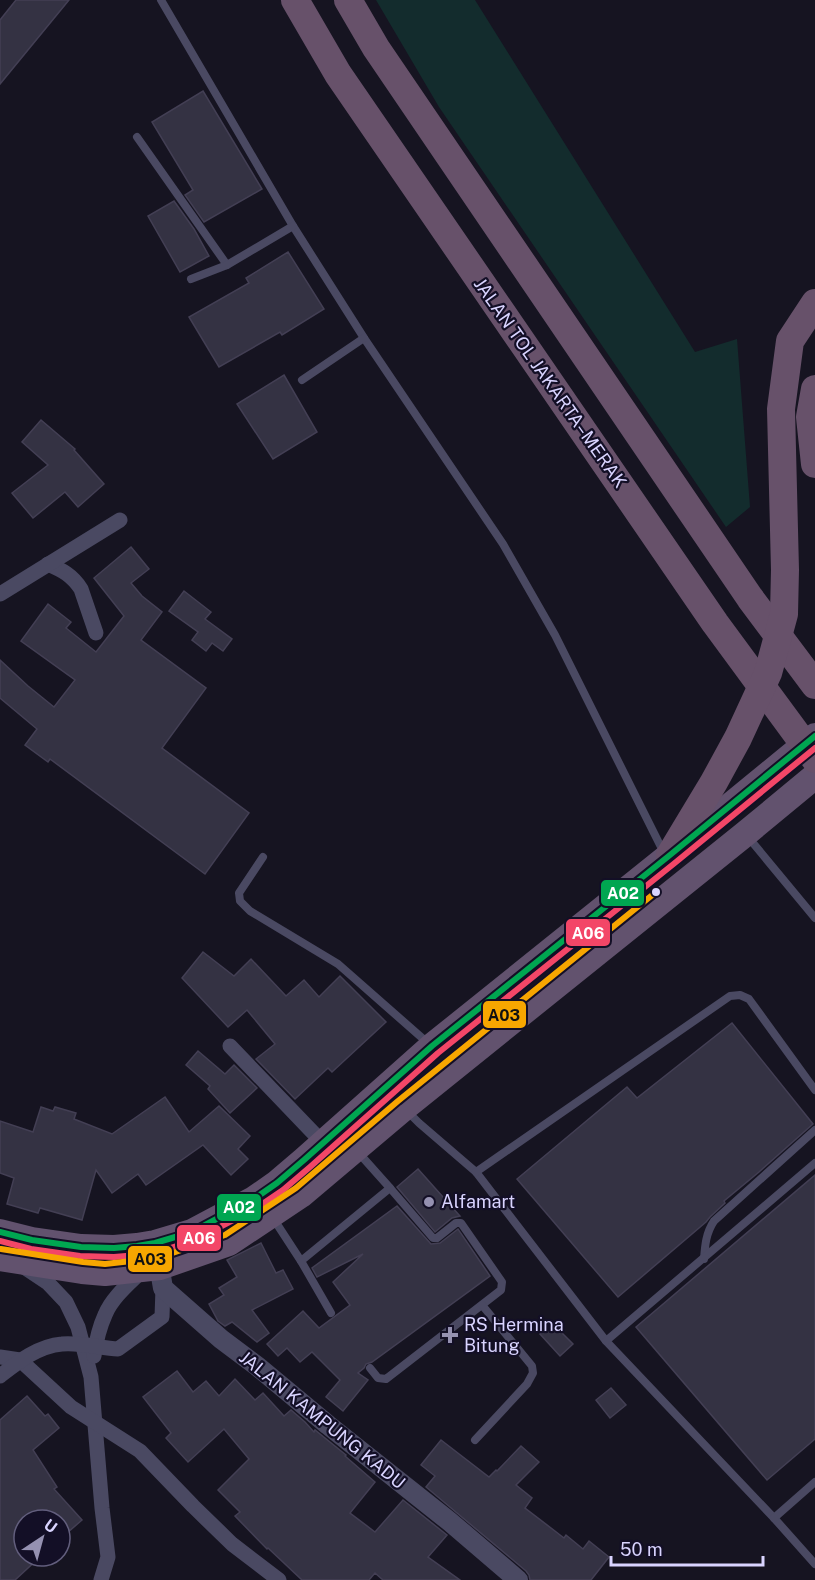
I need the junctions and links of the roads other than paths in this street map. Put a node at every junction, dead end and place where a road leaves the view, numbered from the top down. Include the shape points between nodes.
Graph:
1 (161, 0) edge
2 (295, 0) edge
3 (348, 0) edge
4 (137, 137) dead end
5 (293, 226) junction
6 (227, 265) junction
7 (191, 279) dead end
8 (815, 303) edge
9 (364, 338) junction
10 (302, 380) dead end
11 (815, 389) edge
12 (815, 464) edge
13 (120, 520) dead end
14 (48, 564) junction
15 (0, 594) edge
16 (96, 633) dead end
17 (815, 685) edge
18 (815, 736) edge
19 (815, 759) edge
20 (815, 776) edge
21 (745, 834) junction
22 (668, 856) junction
23 (263, 857) dead end
24 (644, 876) junction
25 (662, 899) junction
26 (815, 918) edge
27 (230, 1046) dead end
28 (432, 1046) junction
29 (815, 1090) edge
30 (404, 1108) junction
31 (815, 1130) edge
32 (323, 1143) junction
33 (356, 1150) junction
34 (815, 1163) edge
35 (476, 1172) junction
36 (390, 1188) junction
37 (272, 1215) junction
38 (0, 1233) edge
39 (7, 1259) edge
40 (704, 1259) junction
41 (301, 1261) junction
42 (156, 1267) junction
43 (482, 1305) junction
44 (331, 1312) dead end
45 (606, 1341) junction
46 (0, 1357) edge
47 (20, 1360) junction
48 (370, 1368) dead end
49 (0, 1376) edge
50 (91, 1377) junction
51 (475, 1440) dead end
52 (815, 1482) edge
53 (774, 1518) junction
54 (815, 1563) edge
55 (101, 1580) edge
56 (279, 1580) edge
57 (518, 1580) edge

1 - 5 lane
2 - 19 highway, JALAN TOL JAKARTA–MERAK via 338,74 715,623
3 - 17 highway via 750,598
4 - 6 lane
5 - 6 lane
5 - 9 lane
6 - 7 lane
8 - 22 highway via 790,341 781,409 784,614 768,673 738,738
9 - 10 lane
9 - 22 lane via 503,544 555,634
11 - 12 highway via 810,417
13 - 14 street
14 - 15 street
14 - 16 street via 69,574 78,584
18 - 22 highway
20 - 21 highway
21 - 25 highway
21 - 26 lane
22 - 24 highway
23 - 28 lane via 239,892 240,902 338,964
24 - 25 highway
24 - 28 highway
25 - 30 highway
27 - 32 street
28 - 32 highway
29 - 35 lane via 748,999 730,996
30 - 33 highway
30 - 35 lane
31 - 40 lane via 714,1221 708,1231
32 - 42 highway via 254,1199 192,1232
33 - 36 lane
33 - 37 highway
34 - 40 lane
35 - 45 lane
36 - 41 lane
36 - 43 lane via 433,1238 461,1223 502,1282 501,1290
37 - 41 lane
37 - 42 highway via 229,1243
38 - 42 highway via 81,1247 114,1248
39 - 42 highway via 105,1273
39 - 50 street via 48,1283 66,1302 78,1327
40 - 45 lane
41 - 44 lane
42 - 47 street via 162,1317 118,1349 63,1343
42 - 50 street via 119,1294 105,1313
42 - 57 street, JALAN KAMPUNG KADU via 221,1339
43 - 48 lane via 386,1379 378,1378
43 - 51 lane via 532,1366 533,1373
45 - 53 lane
46 - 47 street
47 - 49 street
47 - 56 street via 71,1407 140,1452 232,1544
50 - 55 street via 108,1557
52 - 53 lane
53 - 54 lane

